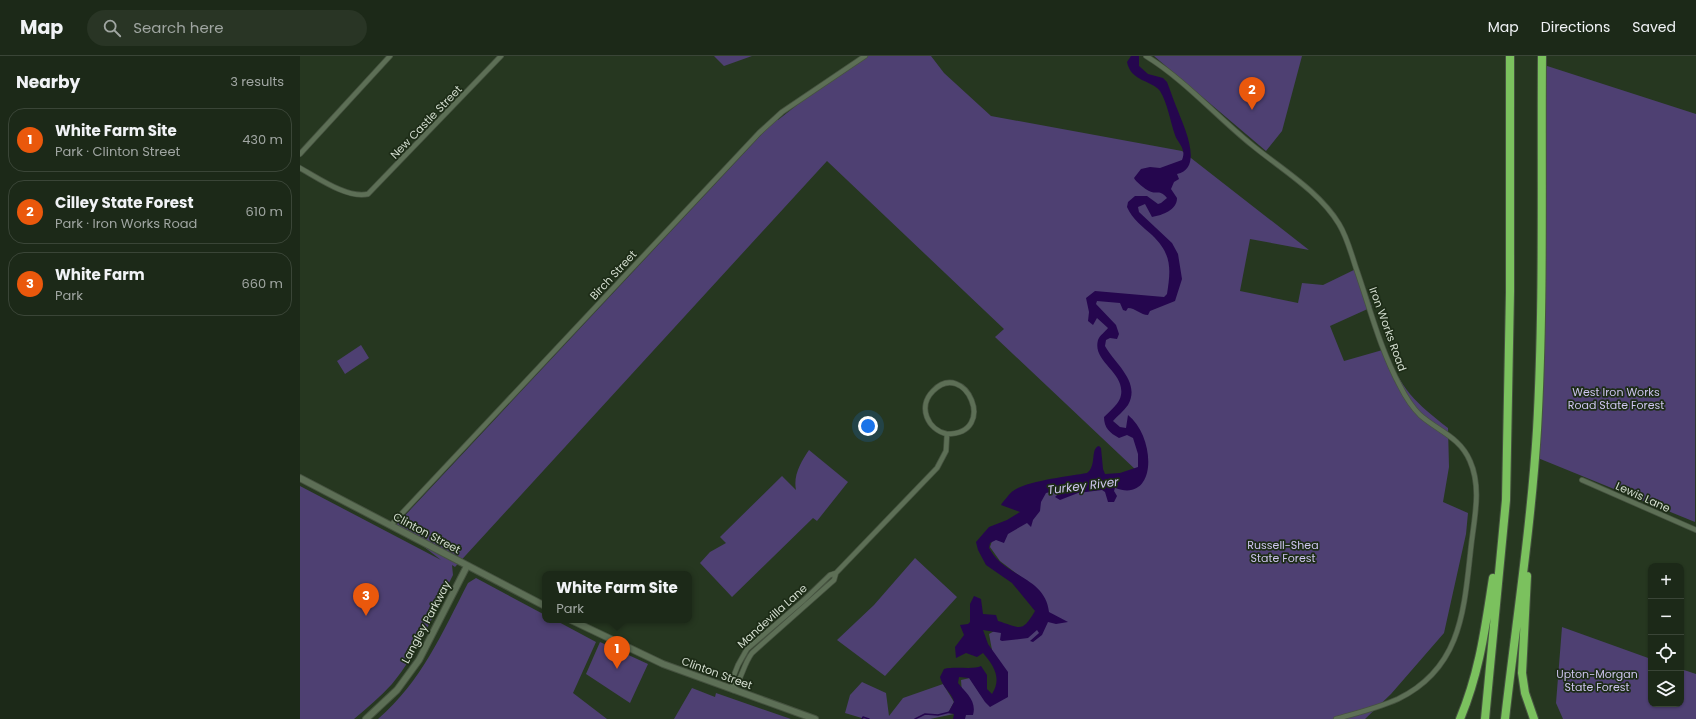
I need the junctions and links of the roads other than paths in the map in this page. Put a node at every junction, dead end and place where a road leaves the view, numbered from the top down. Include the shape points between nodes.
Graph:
1 (390, 56) edge
2 (501, 56) edge
3 (865, 56) edge
4 (1146, 56) edge
5 (1510, 56) edge
6 (1542, 56) edge
7 (300, 154) edge
8 (300, 168) edge
9 (947, 434) junction
10 (300, 478) edge
11 (1582, 480) dead end
12 (1506, 500) junction
13 (391, 526) junction
14 (1528, 526) junction
15 (1696, 530) edge
16 (467, 566) junction
17 (836, 573) junction
18 (804, 600) junction
19 (542, 604) edge
20 (808, 605) junction
21 (577, 623) edge
22 (763, 635) junction
23 (767, 640) junction
24 (733, 690) junction
25 (366, 719) edge
26 (815, 719) edge
27 (1336, 719) edge
28 (1460, 719) edge
29 (1485, 719) edge
30 (1505, 719) edge
31 (1534, 719) edge

1 - 7 street
2 - 8 street, New Castle Street via 372,191 361,196 349,194
3 - 13 street, Birch Street via 782,112 759,133
4 - 27 street, Iron Works Road via 1309,190 1327,208 1347,241 1376,330 1401,389 1420,414 1460,445 1474,472 1476,504 1465,598 1457,635 1449,652 1438,668 1414,690 1379,706
5 - 12 highway via 1510,292
6 - 14 highway via 1537,430
9 - 9 street via 938,431 931,424 926,416 925,406 928,396 935,389 954,384 970,394 974,412 972,421 965,428 957,433
9 - 17 street, Mandevilla Lane via 946,451 937,468
10 - 13 main road, Clinton Street
11 - 15 street, Lewis Lane
12 - 28 highway via 1481,655 1477,674
12 - 29 highway
13 - 16 main road, Clinton Street
14 - 30 highway
14 - 31 highway via 1522,673 1525,693
16 - 19 main road, Clinton Street
16 - 25 main road, Langley Parkway via 419,660 397,690
17 - 18 street, Mandevilla Lane via 830,575
17 - 20 street, Mandevilla Lane via 834,580
18 - 20 street
18 - 22 street, Mandevilla Lane
20 - 23 street, Mandevilla Lane
21 - 24 main road, Clinton Street via 663,664
22 - 23 street
22 - 24 street, Mandevilla Lane via 740,659 732,680
23 - 24 street, Mandevilla Lane via 749,657
24 - 26 main road, Clinton Street

